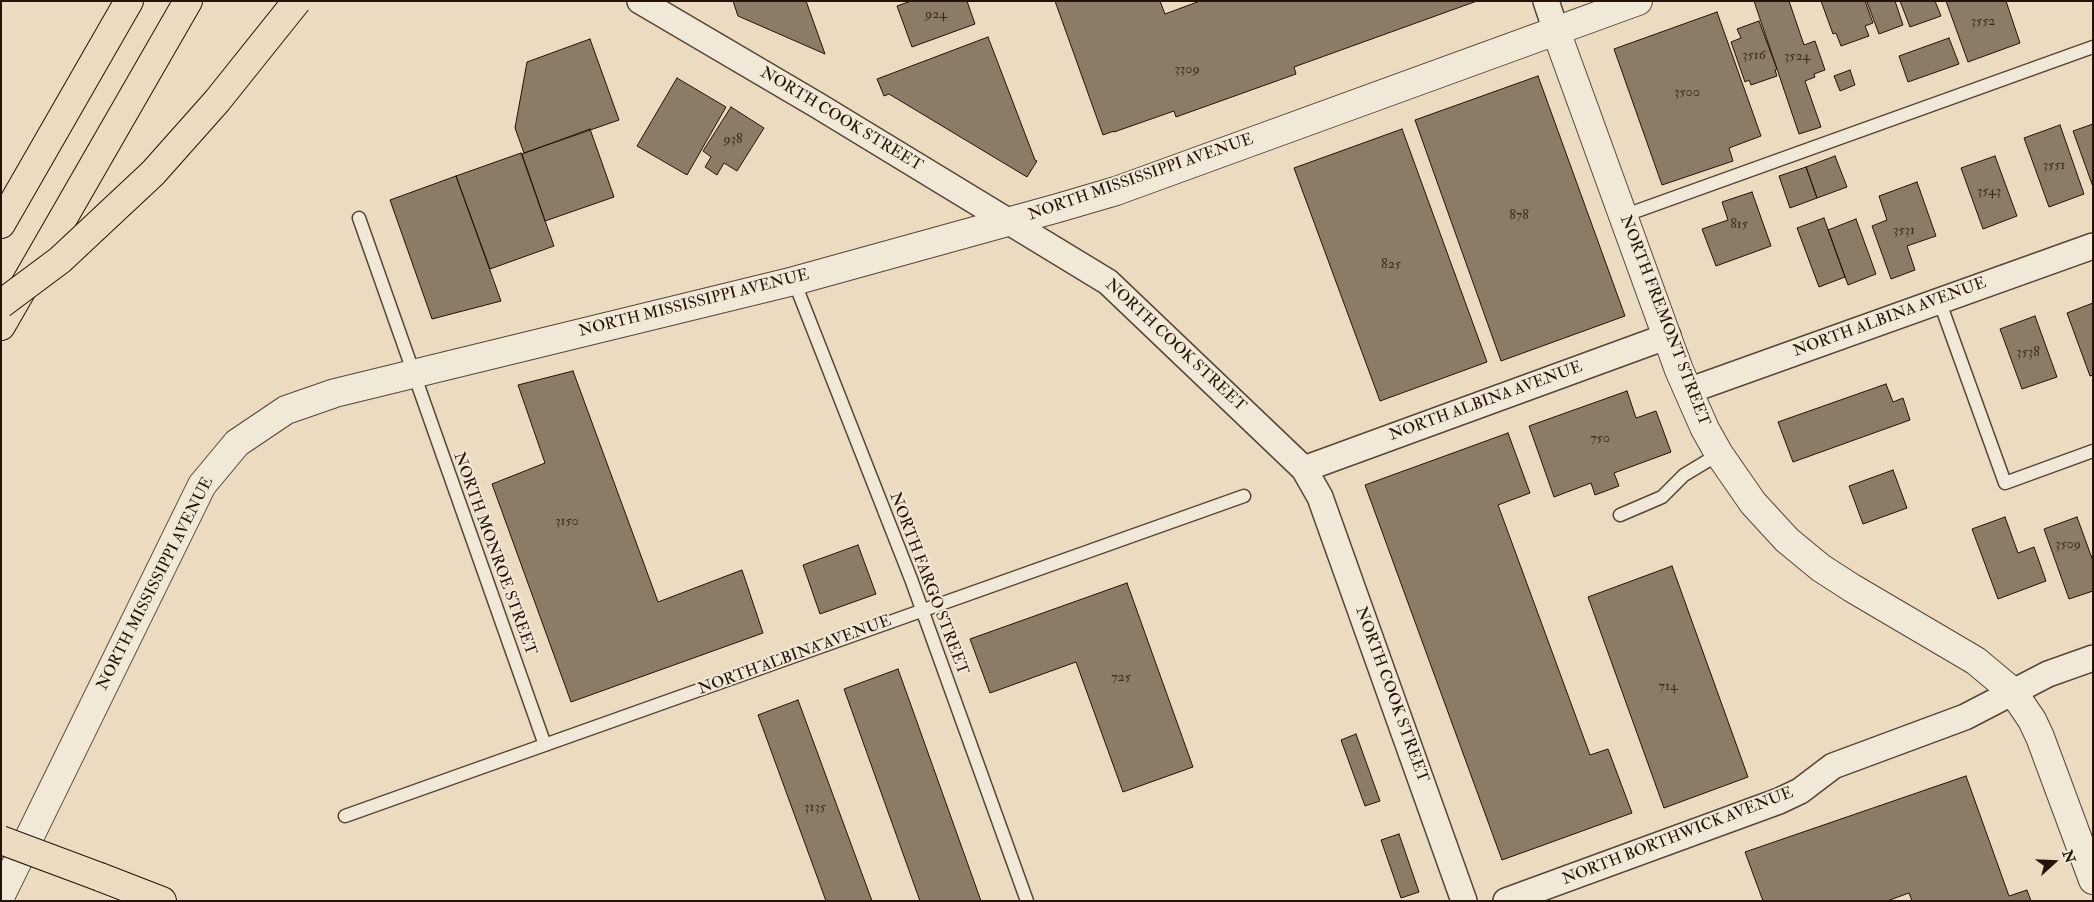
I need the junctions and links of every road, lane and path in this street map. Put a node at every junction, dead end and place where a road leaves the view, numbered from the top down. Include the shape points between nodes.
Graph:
1 (128, 1) edge
2 (188, 1) edge
3 (297, 1) edge
4 (640, 1) edge
5 (1546, 1) edge
6 (1638, 1) edge
7 (1556, 31) junction
8 (2093, 47) edge
9 (1623, 216) junction
10 (359, 218) dead end
11 (1010, 223) junction
12 (1, 224) edge
13 (2093, 246) edge
14 (794, 281) junction
15 (1939, 300) junction
16 (1, 304) edge
17 (1, 326) edge
18 (1668, 336) junction
19 (412, 374) junction
20 (1688, 391) junction
21 (2093, 451) edge
22 (1719, 454) junction
23 (1304, 469) junction
24 (1244, 496) dead end
25 (1620, 515) dead end
26 (922, 611) junction
27 (2093, 658) edge
28 (2013, 692) junction
29 (545, 745) junction
30 (346, 816) dead end
31 (1, 840) edge
32 (2092, 876) edge
33 (1, 895) edge
34 (162, 901) edge
35 (1026, 901) edge
36 (1464, 901) edge
37 (1506, 901) edge

1 - 12 highway
2 - 17 highway, bridge
3 - 16 highway, bridge via 153,173 60,260
4 - 11 street, NORTH COOK STREET
5 - 7 street, NORTH FREMONT STREET
6 - 7 street, NORTH MISSISSIPPI AVENUE
7 - 9 street, NORTH FREMONT STREET
7 - 11 street, NORTH MISSISSIPPI AVENUE via 1116,191
8 - 9 lane
9 - 18 street, NORTH FREMONT STREET
10 - 19 lane, NORTH MONROE STREET
11 - 14 street, NORTH MISSISSIPPI AVENUE
11 - 23 street, NORTH COOK STREET via 1108,282
13 - 15 street, NORTH ALBINA AVENUE
14 - 19 street, NORTH MISSISSIPPI AVENUE
14 - 26 lane, NORTH FARGO STREET
15 - 20 street, NORTH ALBINA AVENUE
15 - 21 lane via 2005,483
18 - 20 street, NORTH FREMONT STREET
18 - 23 street, NORTH ALBINA AVENUE
19 - 29 lane, NORTH MONROE STREET
19 - 33 street, NORTH MISSISSIPPI AVENUE via 335,393 286,410 237,443 220,461 202,485
20 - 22 street, NORTH FREMONT STREET
22 - 25 lane via 1684,475 1662,497
22 - 28 street, NORTH FREMONT STREET via 1752,503 1787,540 1821,568 1976,661
23 - 36 street, NORTH COOK STREET via 1320,497
24 - 26 lane, NORTH ALBINA AVENUE
26 - 29 lane, NORTH ALBINA AVENUE
26 - 35 lane, NORTH FARGO STREET
27 - 28 street, NORTH BORTHWICK AVENUE via 2048,674
28 - 32 street, NORTH FREMONT STREET via 2040,737
28 - 37 street, NORTH BORTHWICK AVENUE via 1965,717 1833,766 1800,791 1779,801
29 - 30 lane, NORTH ALBINA AVENUE
31 - 34 highway, bridge

